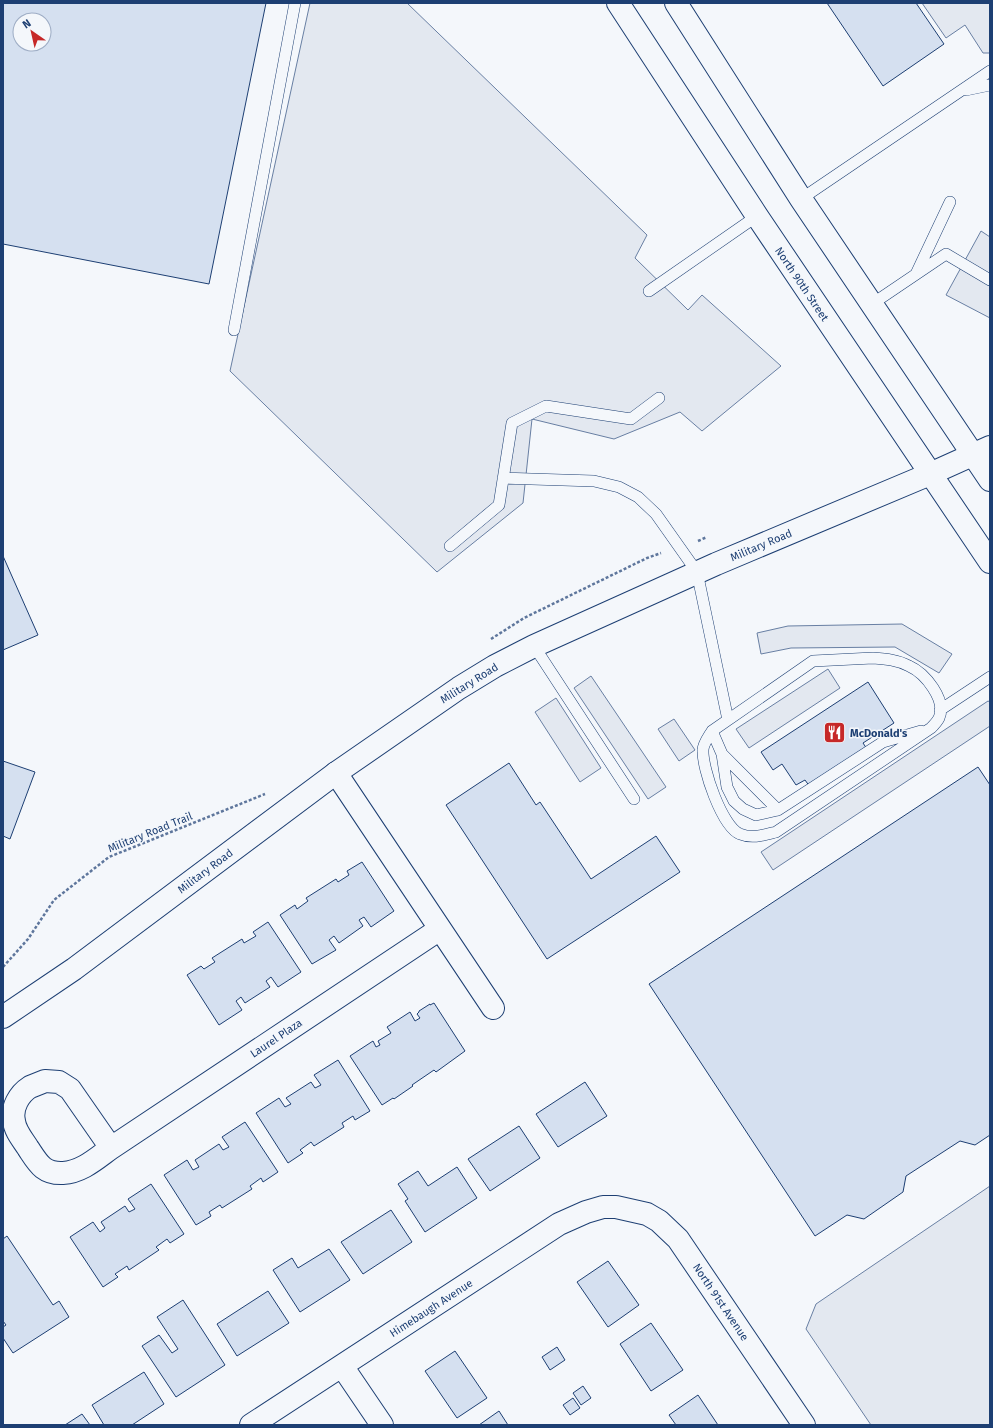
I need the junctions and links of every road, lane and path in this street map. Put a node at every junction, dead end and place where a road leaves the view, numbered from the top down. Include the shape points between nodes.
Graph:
1 (295, 3) edge
2 (618, 3) edge
3 (676, 3) edge
4 (990, 71) edge
5 (990, 85) edge
6 (960, 91) junction
7 (801, 199) junction
8 (950, 202) dead end
9 (757, 216) junction
10 (916, 275) junction
11 (990, 280) edge
12 (649, 291) dead end
13 (872, 304) junction
14 (234, 330) dead end
15 (659, 398) dead end
16 (981, 451) edge
17 (930, 474) junction
18 (503, 478) junction
19 (990, 480) edge
20 (450, 546) dead end
21 (990, 562) edge
22 (697, 572) junction
23 (534, 646) junction
24 (990, 677) edge
25 (940, 710) junction
26 (728, 720) junction
27 (931, 728) junction
28 (712, 731) junction
29 (722, 754) junction
30 (336, 773) junction
31 (266, 794) dead end
32 (634, 799) dead end
33 (778, 810) junction
34 (440, 929) junction
35 (3, 967) edge
36 (493, 1008) dead end
37 (3, 1017) edge
38 (112, 1148) junction
39 (616, 1207) joint
40 (342, 1366) junction
41 (251, 1425) edge
42 (382, 1425) edge
43 (804, 1425) edge

1 - 14 lane
2 - 9 main road, North 90th Street
3 - 7 main road
4 - 6 lane
5 - 6 lane
6 - 7 lane
7 - 13 main road
8 - 10 lane
9 - 12 lane
9 - 17 main road, North 90th Street
10 - 11 lane via 946,254
10 - 13 lane
13 - 16 main road
15 - 18 lane via 631,419 546,406 512,423
16 - 17 main road, Military Road
16 - 19 main road
17 - 21 main road, North 90th Street
17 - 22 main road, Military Road
18 - 20 lane via 499,505
18 - 22 lane via 594,481 619,487 638,497 656,514
22 - 23 main road, Military Road
22 - 26 lane
23 - 30 main road, Military Road via 459,688
23 - 32 lane
24 - 25 lane
25 - 26 lane via 941,702 934,689 911,666 894,660 873,658 813,661
25 - 27 lane via 939,718
26 - 28 lane
27 - 28 lane via 776,832 761,836 739,834 731,827 715,801 703,748
27 - 33 lane via 883,742
28 - 29 lane
29 - 33 lane
29 - 33 lane via 727,787 734,800 743,809 756,815
30 - 34 main road
30 - 37 main road, Military Road via 74,969
31 - 35 path, Military Road Trail via 108,858 54,900 28,939
34 - 36 main road
34 - 38 main road, Laurel Plaza
38 - 38 main road, Laurel Plaza via 70,1089 59,1082 44,1081 30,1087 19,1097 14,1110 18,1133 40,1166 52,1173 81,1169
39 - 40 main road, Himebaugh Avenue via 603,1207 586,1212 559,1224
39 - 43 main road, North 91st Avenue via 647,1214 659,1221 678,1239
40 - 41 main road, Himebaugh Avenue
40 - 42 main road

